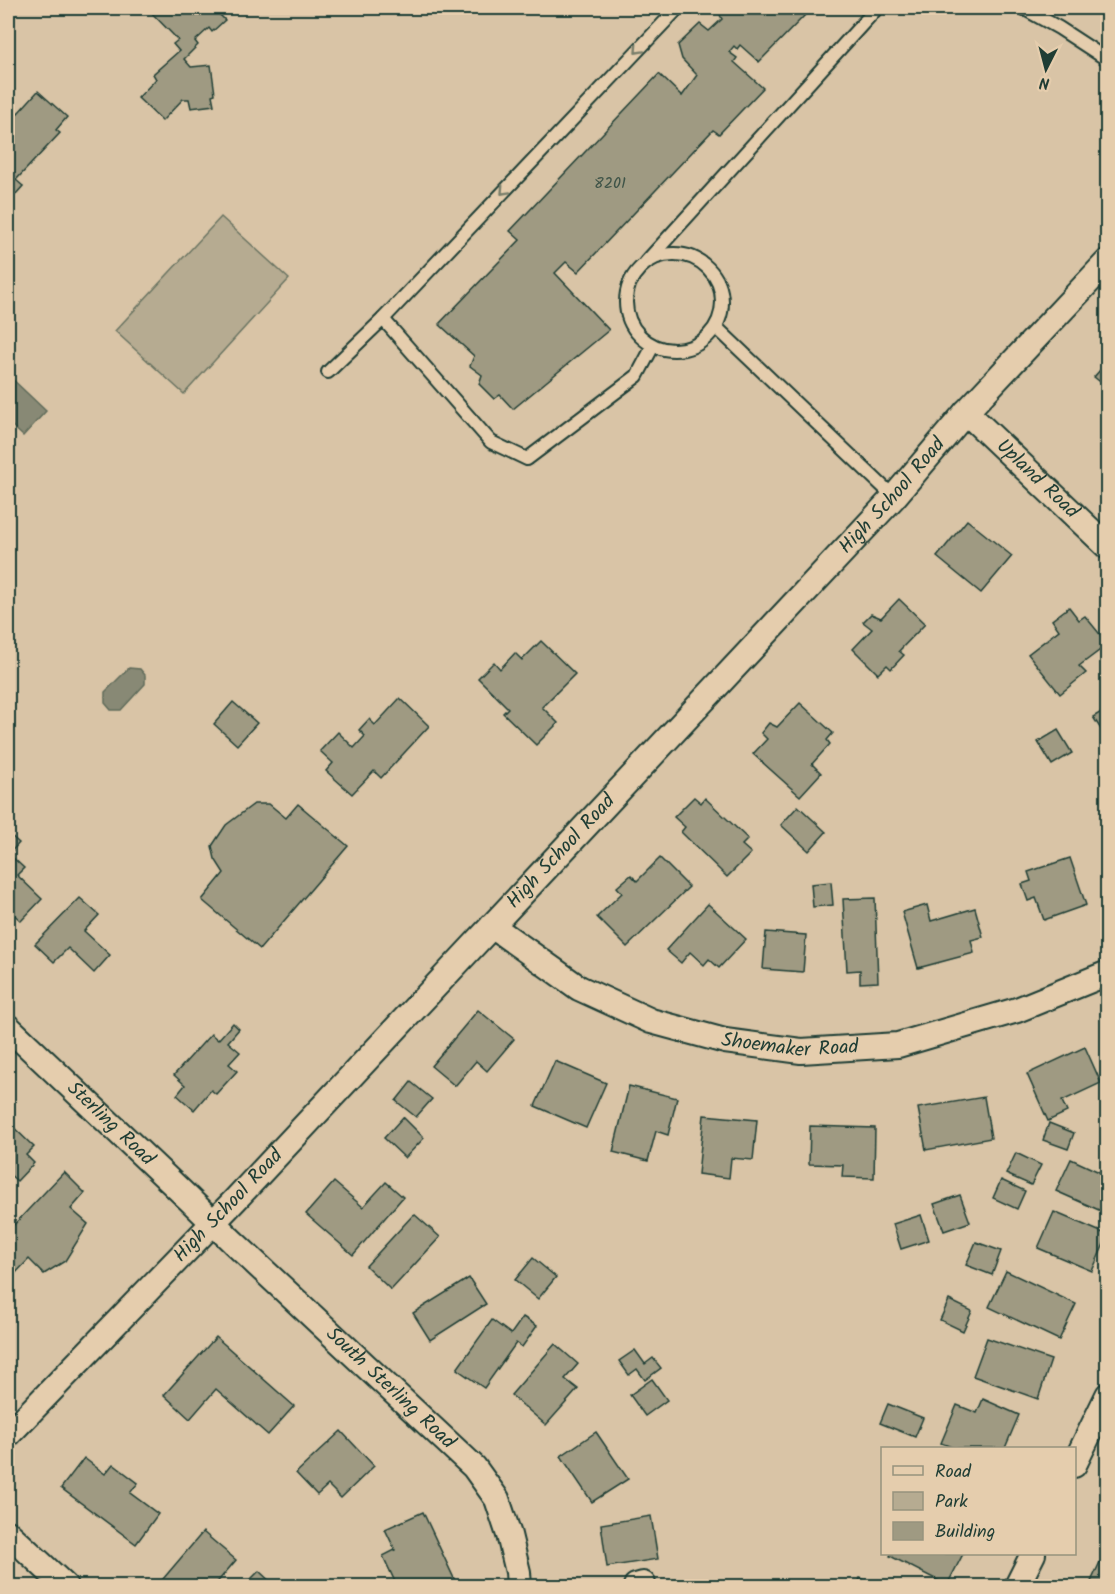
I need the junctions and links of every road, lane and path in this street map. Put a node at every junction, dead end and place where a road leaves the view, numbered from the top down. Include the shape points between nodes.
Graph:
1 (678, 8) edge
2 (877, 8) edge
3 (1023, 8) edge
4 (1107, 60) edge
5 (1107, 261) edge
6 (646, 262) junction
7 (383, 319) junction
8 (716, 327) junction
9 (653, 346) junction
10 (328, 372) dead end
11 (966, 412) junction
12 (894, 497) junction
13 (1107, 547) edge
14 (492, 926) junction
15 (1107, 973) edge
16 (8, 1028) edge
17 (213, 1222) junction
18 (1107, 1395) edge
19 (8, 1435) edge
20 (1076, 1461) edge
21 (8, 1533) edge
22 (1033, 1555) edge
23 (65, 1587) edge
24 (519, 1587) edge
25 (1017, 1587) edge

1 -> 7 lane
2 - 6 lane
3 - 4 lane
5 - 11 street, High School Road
6 - 8 lane via 677,253 707,266 723,295
6 - 9 lane via 630,282 625,306 634,329
7 - 9 lane via 491,442 527,459 637,375
7 - 10 lane
8 - 9 lane via 695,346 667,350
8 - 12 lane
11 - 12 street, High School Road
11 - 13 street, Upland Road
12 - 14 street, High School Road
14 - 15 street, Shoemaker Road via 579,988 651,1021 725,1041 801,1051 898,1045 1017,1010
14 - 17 street, High School Road
16 - 17 street, Sterling Road
17 - 19 street, High School Road
17 - 24 street, South Sterling Road via 474,1467 497,1499
18 - 20 street
21 - 23 street
22 - 25 street

